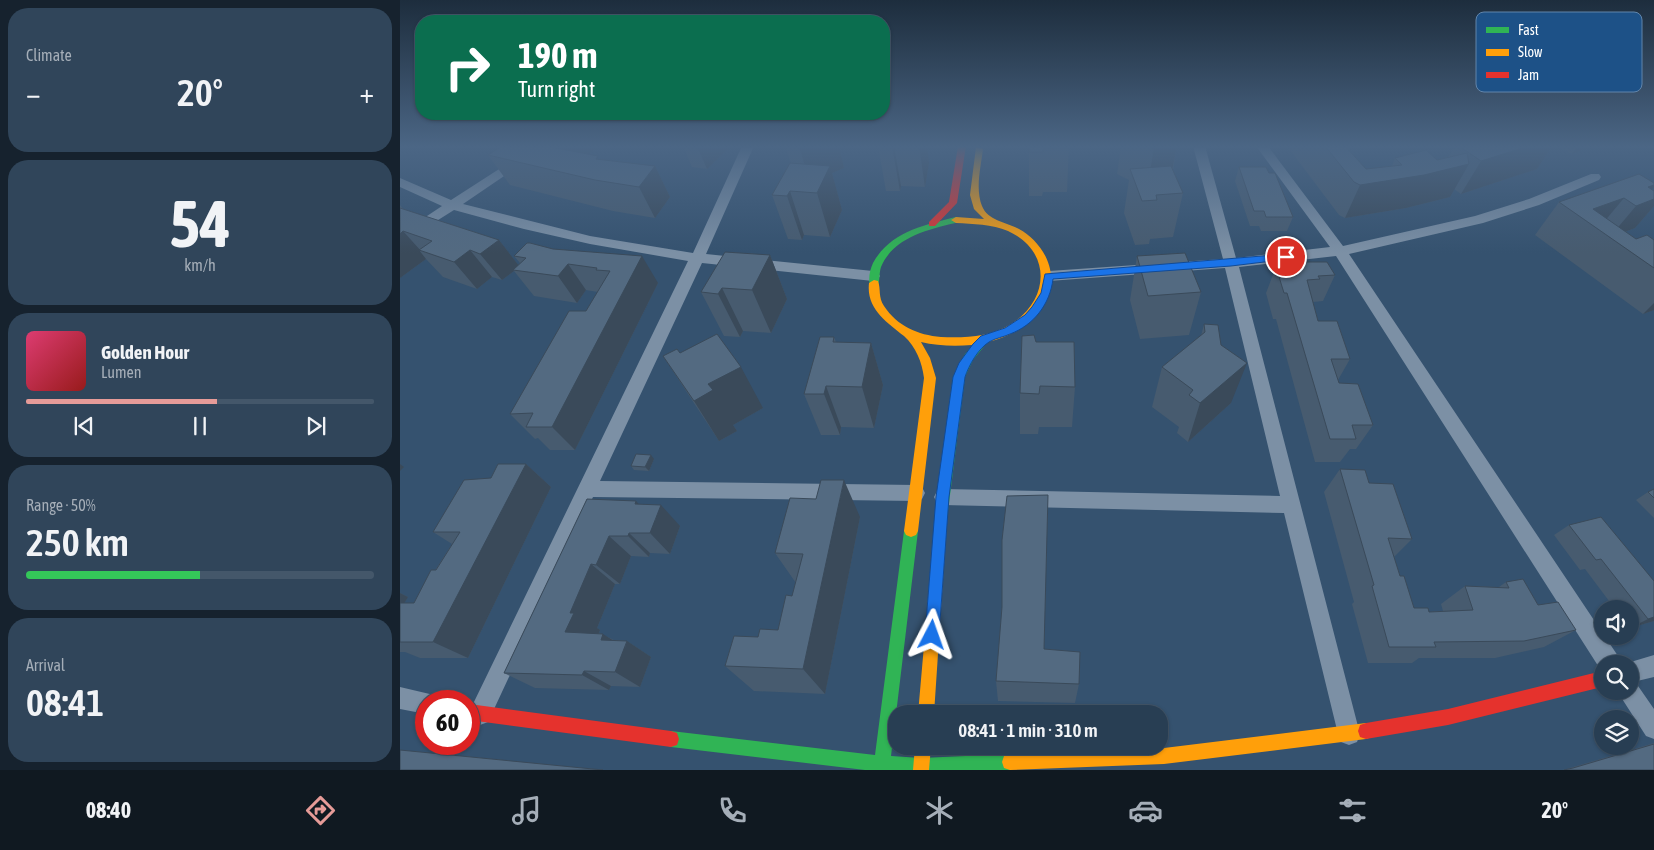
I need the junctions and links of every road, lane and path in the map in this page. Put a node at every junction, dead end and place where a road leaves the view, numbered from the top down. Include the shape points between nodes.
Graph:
1 (400, 182) edge
2 (487, 182) edge
3 (732, 182) edge
4 (956, 182) edge
5 (975, 182) edge
6 (1209, 182) edge
7 (1289, 182) edge
8 (1584, 182) edge
9 (452, 205) junction
10 (992, 222) junction
11 (932, 224) junction
12 (400, 240) edge
13 (1340, 251) junction
14 (697, 258) junction
15 (1231, 263) junction
16 (872, 276) junction
17 (1049, 276) junction
18 (905, 332) junction
19 (985, 339) junction
20 (587, 489) junction
21 (916, 493) junction
22 (943, 497) junction
23 (1292, 505) junction
24 (1604, 655) edge
25 (1654, 666) edge
26 (1639, 670) edge
27 (1594, 681) edge
28 (400, 698) edge
29 (1634, 700) edge
30 (415, 701) edge
31 (480, 701) edge
32 (927, 705) edge
33 (480, 714) edge
34 (1654, 728) edge
35 (1349, 734) junction
36 (922, 755) edge
37 (882, 767) edge
38 (921, 768) edge

1 - 9 street
2 - 9 street
3 - 14 street
4 - 11 main road via 953,203
5 - 10 main road via 974,195 978,209
6 - 15 street
7 - 13 street
8 - 13 street via 1478,220
9 - 12 street
9 - 14 street via 590,240
10 - 11 main road via 956,220
10 - 17 main road via 1016,231 1035,245 1045,260
11 - 16 main road via 913,231 889,247
13 - 15 street
13 - 24 street
14 - 16 street
14 - 20 street
15 - 17 street
15 - 23 street
16 - 18 main road via 877,307
17 - 19 main road via 1046,293 1028,318
18 - 19 main road via 937,342
18 - 21 main road via 923,352 930,369
19 - 22 main road via 969,356 959,377
20 - 21 street
20 - 31 street
21 - 37 main road
22 - 23 street
22 - 32 main road
23 - 35 street
25 - 26 street
27 - 35 main road via 1448,716
28 - 30 street
29 - 34 street
33 - 37 main road
35 - 38 main road via 1164,756
36 - 38 main road
37 - 38 main road

